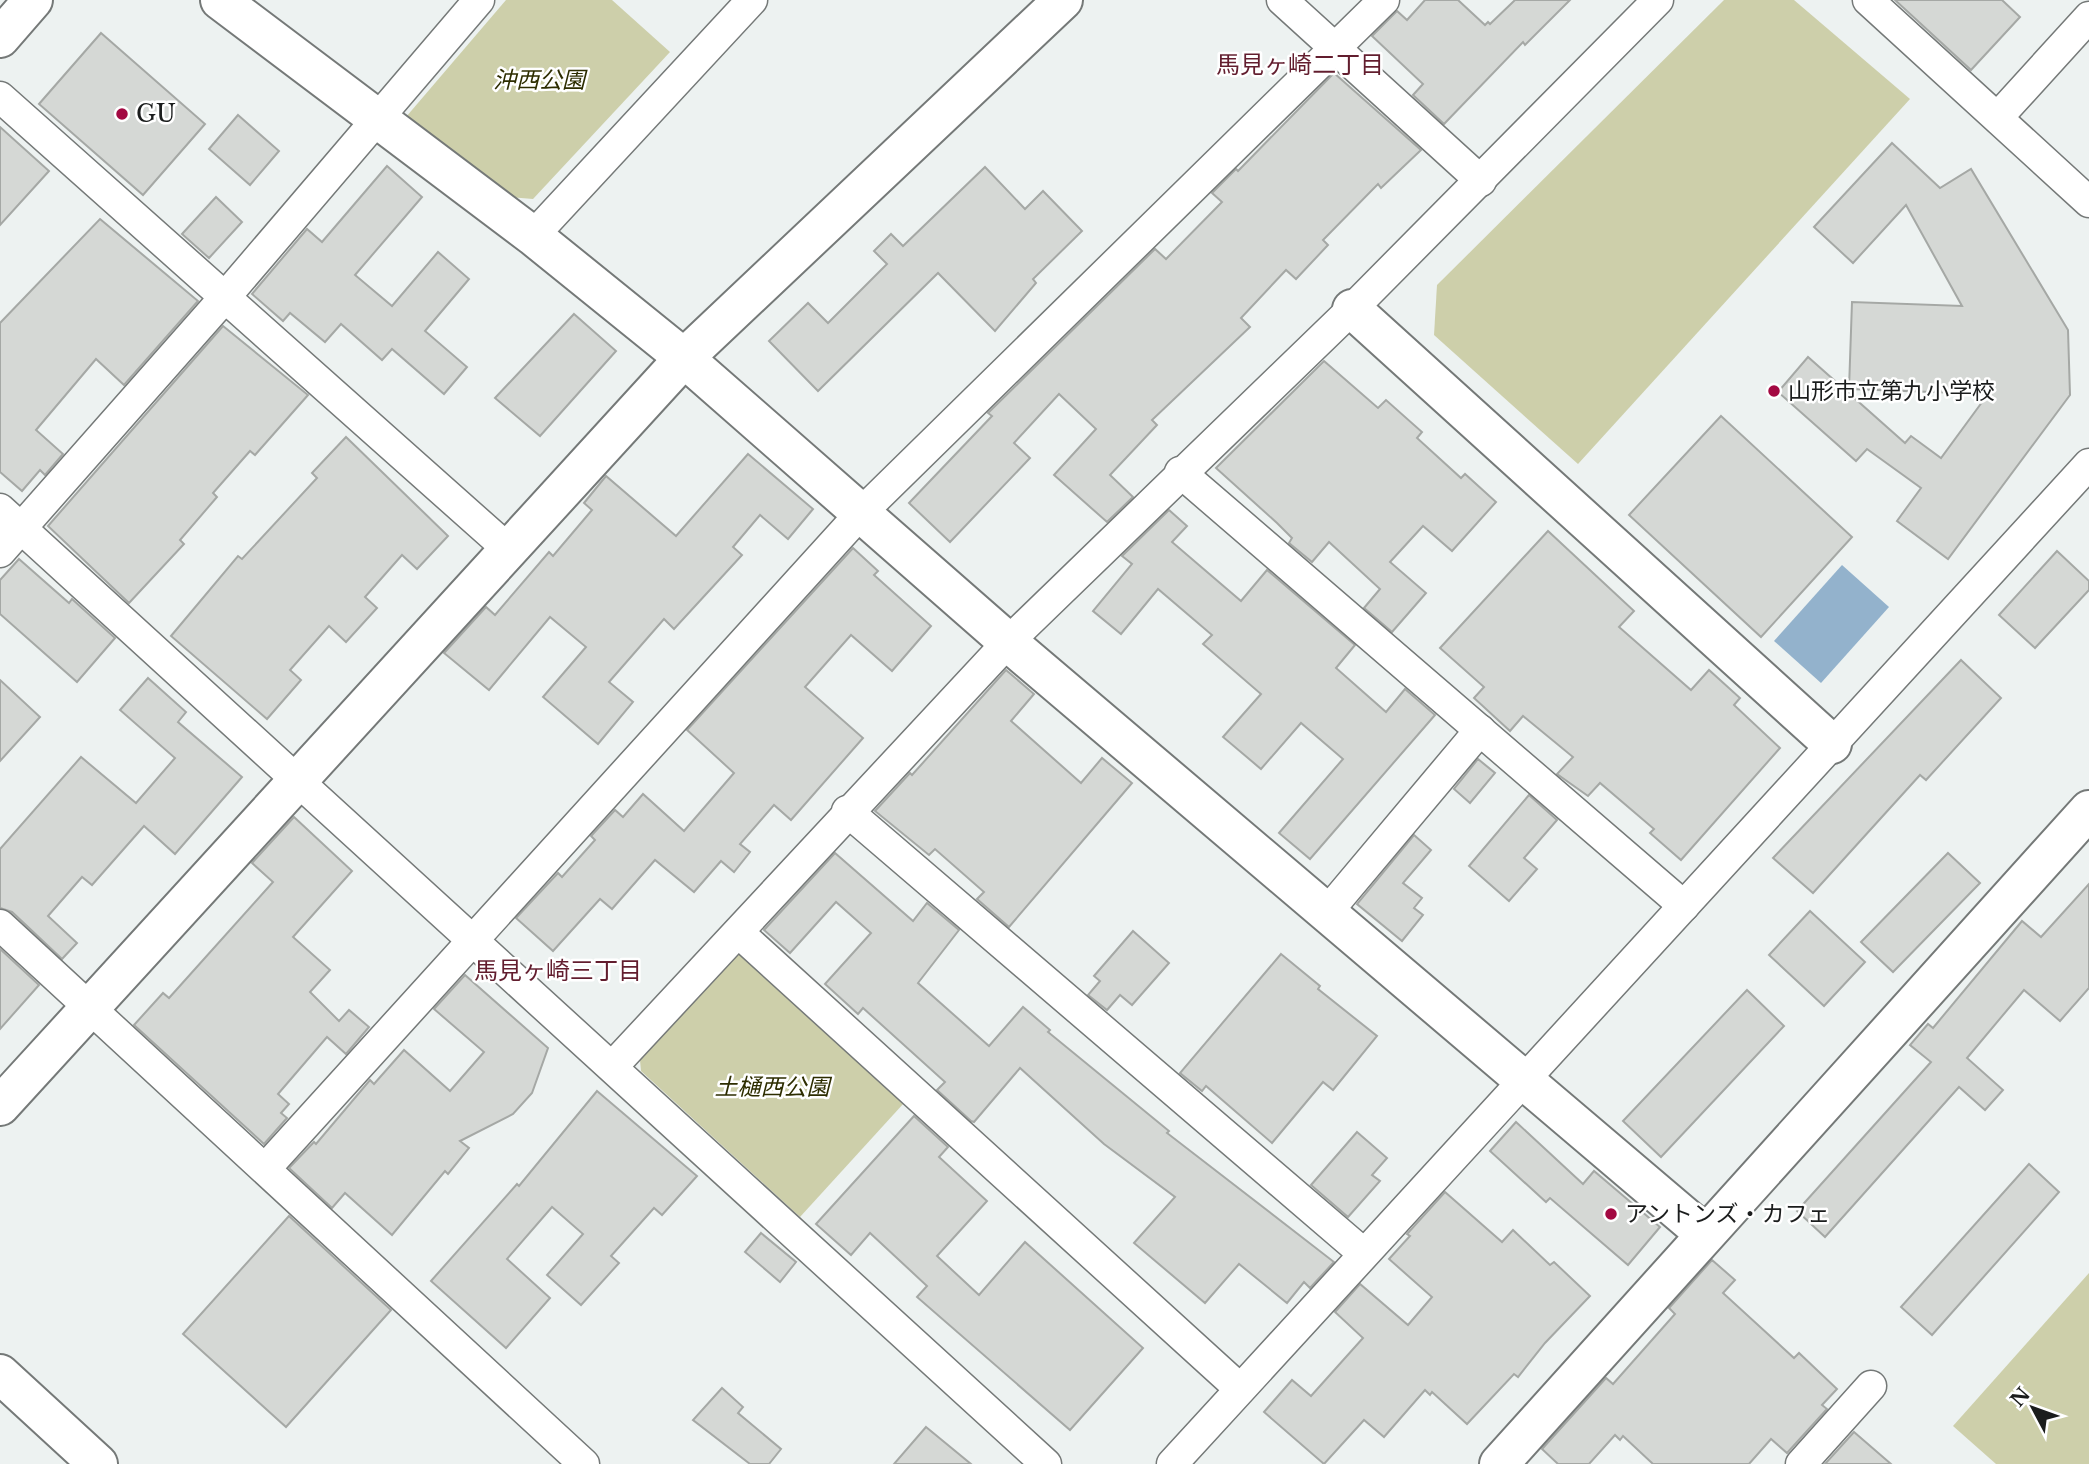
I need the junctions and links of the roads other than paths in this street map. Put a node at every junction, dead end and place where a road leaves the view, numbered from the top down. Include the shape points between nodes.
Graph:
1 (33, 0) edge
2 (220, 0) edge
3 (479, 0) edge
4 (752, 0) edge
5 (1063, 0) edge
6 (1282, 0) edge
7 (1384, 0) edge
8 (1658, 0) edge
9 (1868, 0) edge
10 (2089, 17) edge
11 (0, 38) edge
12 (1334, 49) junction
13 (0, 97) edge
14 (1998, 117) junction
15 (377, 118) junction
16 (1481, 181) junction
17 (2089, 202) edge
18 (533, 236) junction
19 (226, 296) junction
20 (1352, 309) junction
21 (684, 358) junction
22 (2089, 464) edge
23 (1180, 472) junction
24 (861, 513) junction
25 (10, 519) edge
26 (509, 550) junction
27 (0, 552) edge
28 (1008, 642) junction
29 (1480, 730) junction
30 (1832, 744) junction
31 (298, 782) junction
32 (2089, 810) edge
33 (847, 811) junction
34 (1684, 906) junction
35 (1328, 911) junction
36 (0, 925) edge
37 (739, 933) junction
38 (472, 937) junction
39 (89, 1009) junction
40 (613, 1066) junction
41 (1526, 1079) junction
42 (0, 1106) edge
43 (265, 1169) junction
44 (1705, 1234) junction
45 (1363, 1254) junction
46 (0, 1374) edge
47 (1871, 1386) dead end
48 (1239, 1388) junction
49 (98, 1464) edge
50 (584, 1464) edge
51 (1046, 1464) edge
52 (1172, 1464) edge
53 (1499, 1464) edge
54 (1801, 1464) edge

1 - 11 street
2 - 15 street
3 - 15 street
4 - 18 street
5 - 21 street
6 - 12 street
7 - 12 street
8 - 16 street
9 - 14 street
10 - 14 street
12 - 16 street
12 - 24 street
13 - 19 street
14 - 17 street
15 - 18 street
15 - 19 street
16 - 20 street
18 - 21 street
19 - 25 street
19 - 26 street
20 - 23 street
20 - 30 street
21 - 24 street
21 - 26 street
22 - 30 street
23 - 28 street
23 - 29 street
24 - 28 street
24 - 38 street
25 - 27 street
25 - 31 street
26 - 31 street
28 - 33 street
28 - 35 street
29 - 34 street
29 - 35 street
30 - 34 street
31 - 38 street
31 - 39 street
32 - 44 street
33 - 37 street
33 - 45 street
34 - 41 street
35 - 41 street
36 - 39 street
37 - 40 street
37 - 48 street
38 - 40 street
38 - 43 street
39 - 42 street
39 - 43 street
40 - 51 street
41 - 44 street
41 - 45 street
43 - 50 street
44 - 53 street
45 - 48 street
46 - 49 street
47 - 54 street
48 - 52 street

